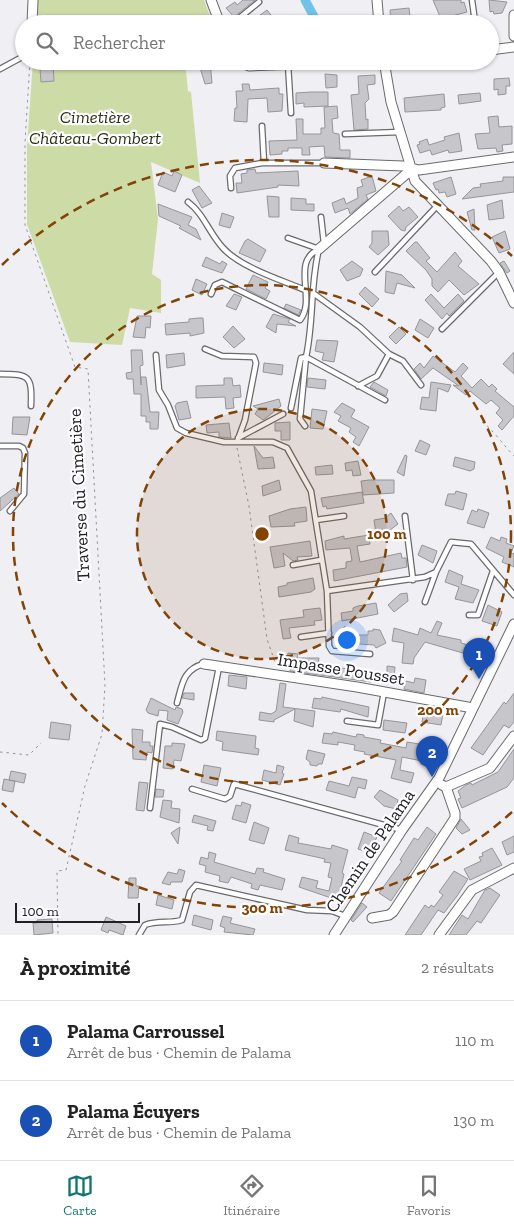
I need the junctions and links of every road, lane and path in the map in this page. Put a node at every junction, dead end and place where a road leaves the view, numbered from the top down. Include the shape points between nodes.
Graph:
1 (33, 0) edge
2 (211, 0) edge
3 (377, 0) edge
4 (472, 0) edge
5 (259, 2) dead end
6 (32, 15) edge
7 (217, 15) edge
8 (243, 15) edge
9 (378, 15) edge
10 (474, 15) edge
11 (514, 16) edge
12 (514, 32) edge
13 (514, 36) edge
14 (514, 47) edge
15 (499, 49) edge
16 (15, 61) edge
17 (0, 69) edge
18 (29, 70) edge
19 (288, 70) edge
20 (385, 70) edge
21 (291, 113) dead end
22 (262, 126) dead end
23 (400, 132) junction
24 (345, 134) dead end
25 (514, 157) edge
26 (264, 163) junction
27 (324, 163) joint
28 (412, 169) junction
29 (230, 188) dead end
30 (188, 202) dead end
31 (437, 206) junction
32 (321, 217) dead end
33 (288, 238) dead end
34 (321, 246) junction
35 (375, 272) dead end
36 (499, 272) junction
37 (306, 290) junction
38 (313, 293) junction
39 (211, 294) dead end
40 (514, 304) edge
41 (442, 330) dead end
42 (205, 350) dead end
43 (389, 354) junction
44 (156, 355) dead end
45 (306, 357) junction
46 (0, 374) edge
47 (421, 385) dead end
48 (358, 386) junction
49 (385, 400) dead end
50 (31, 406) dead end
51 (291, 408) dead end
52 (283, 414) dead end
53 (482, 422) dead end
54 (305, 426) dead end
55 (238, 440) junction
56 (0, 446) edge
57 (514, 456) edge
58 (10, 511) dead end
59 (344, 516) dead end
60 (405, 516) dead end
61 (316, 520) junction
62 (321, 560) junction
63 (293, 565) dead end
64 (493, 571) junction
65 (436, 572) junction
66 (413, 580) junction
67 (327, 591) junction
68 (514, 595) edge
69 (426, 602) dead end
70 (469, 616) dead end
71 (514, 624) edge
72 (329, 633) junction
73 (301, 637) dead end
74 (370, 654) dead end
75 (204, 664) joint
76 (219, 667) junction
77 (283, 676) junction
78 (384, 692) junction
79 (177, 703) dead end
80 (473, 708) junction
81 (347, 721) dead end
82 (514, 736) edge
83 (41, 743) dead end
84 (0, 752) edge
85 (436, 782) junction
86 (446, 787) junction
87 (192, 789) dead end
88 (150, 808) dead end
89 (402, 830) junction
90 (514, 868) edge
91 (345, 916) junction
92 (372, 918) dead end
93 (336, 934) edge
94 (59, 935) edge
95 (139, 935) edge
96 (439, 935) edge

1 - 6 street
2 - 7 street
3 - 9 street
4 - 10 lane
5 - 8 lane
11 - 12 street
12 - 13 street
14 - 15 street
16 - 17 lane
18 - 94 path, Traverse du Cimetière via 25,225 75,367 88,369 105,686 102,734 66,870 57,871
19 - 21 lane
20 - 23 street via 390,102
22 - 26 lane
23 - 24 lane
23 - 28 street
25 - 28 street
26 - 27 lane
26 - 29 lane via 235,168 230,176
27 - 28 street
28 - 31 street via 415,181
28 - 34 street
30 - 37 lane via 196,208 231,256
31 - 35 lane
31 - 36 street
32 - 34 lane
33 - 34 lane
34 - 37 lane via 306,259
34 - 38 lane
36 - 40 street
36 - 41 lane
37 - 39 lane via 303,316 298,320 222,282 215,285
38 - 43 lane via 360,327
38 - 45 lane via 312,331
42 - 55 lane via 222,356 254,357 256,363
43 - 47 lane via 407,364
43 - 48 lane via 376,376
44 - 55 lane via 159,390 177,428 224,442
45 - 48 lane
45 - 51 lane via 301,358 297,366
45 - 54 lane via 300,419
46 - 50 lane via 21,374 29,380
48 - 49 lane
52 - 55 lane
53 - 57 path
55 - 61 lane via 273,442 287,448 310,491
55 - 77 path via 238,461 249,506 267,639
56 - 58 lane via 19,446 25,453 24,494
59 - 61 lane
60 - 66 lane
61 - 62 lane
62 - 63 lane
62 - 67 lane
64 - 65 lane via 471,544 451,542
64 - 68 lane
64 - 70 lane via 478,615
65 - 66 lane
65 - 69 lane
66 - 67 lane
67 - 72 lane
71 - 80 street, Chemin de Palama
72 - 73 lane
72 - 74 lane via 332,651
75 - 76 street, Impasse Pousset
75 - 79 lane via 196,666 182,679
76 - 77 street, Impasse Pousset
76 - 88 lane via 205,738 201,740 160,724
77 - 78 street, Impasse Pousset
78 - 80 street, Impasse Pousset
78 - 81 lane via 378,725
80 - 85 street, Chemin de Palama
82 - 86 street via 490,768
83 - 84 path via 29,755
85 - 86 street
85 - 89 street, Chemin de Palama
86 - 92 street via 455,818 393,912
87 - 89 lane via 225,799 230,796 234,784
89 - 91 street, Chemin de Palama
90 - 96 street via 472,890
91 - 93 street, Chemin de Palama
91 - 95 lane via 203,885 190,892 182,920 158,920 144,925

